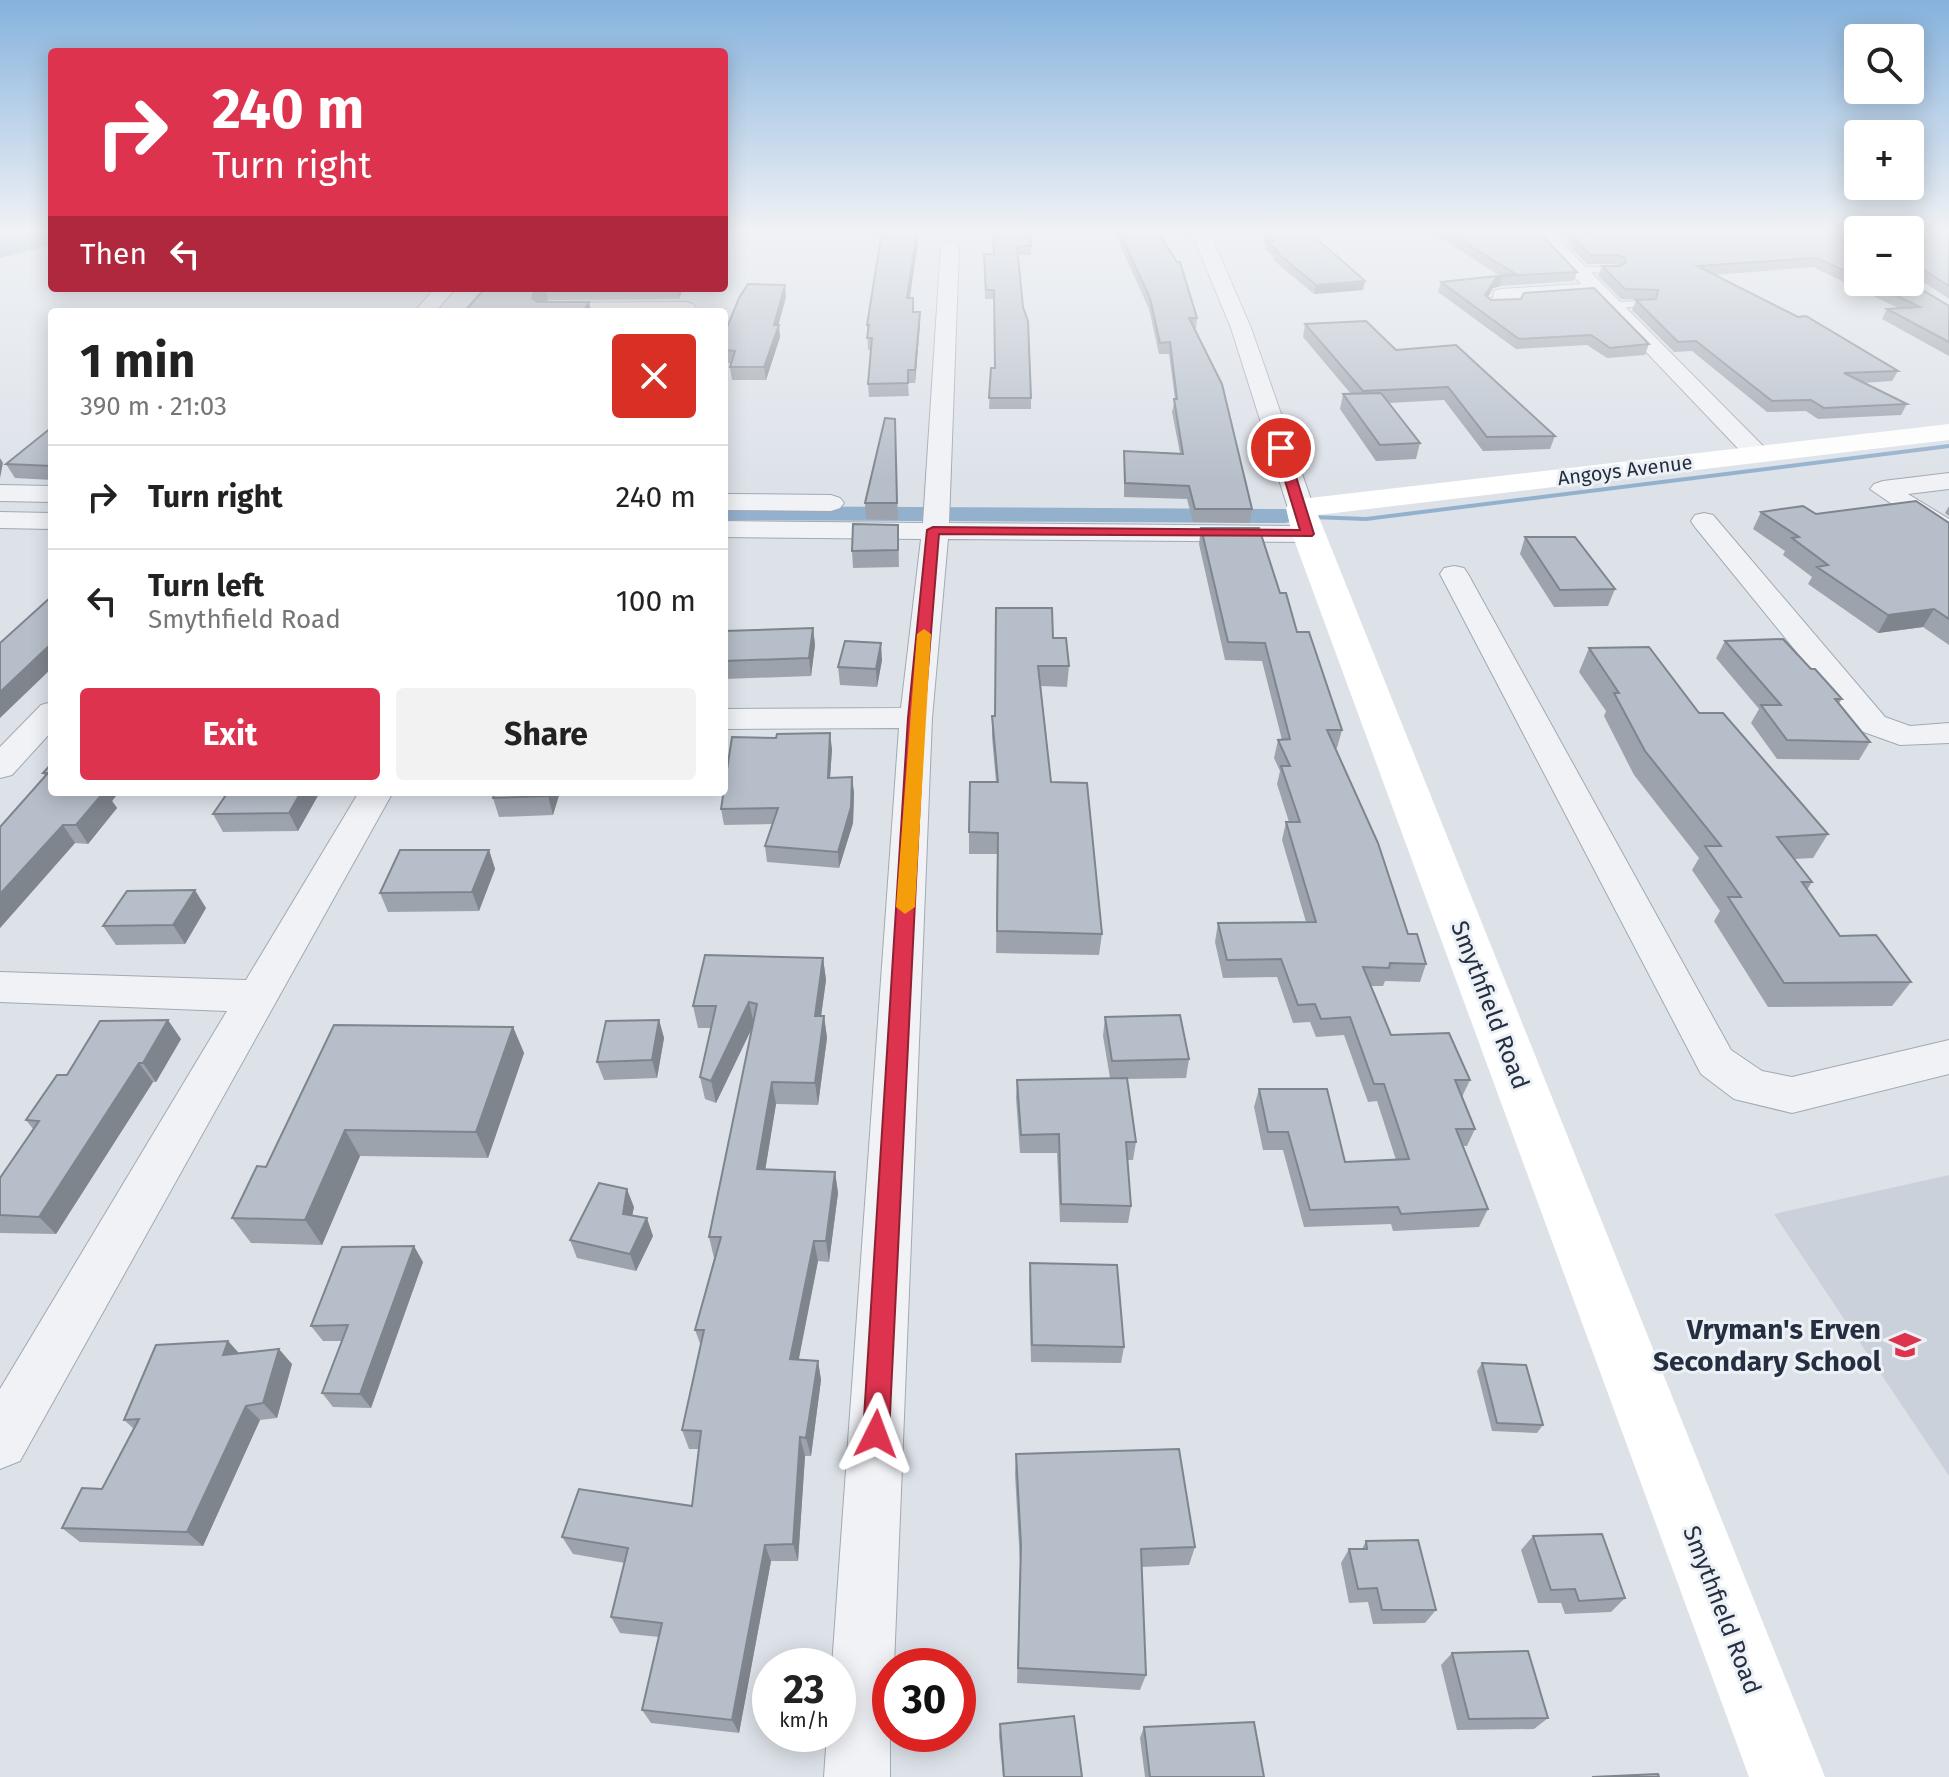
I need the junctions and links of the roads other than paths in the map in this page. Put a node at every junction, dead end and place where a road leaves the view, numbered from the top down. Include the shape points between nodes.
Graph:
1 (944, 314) edge
2 (1235, 314) edge
3 (1624, 314) edge
4 (1949, 432) edge
5 (1758, 455) junction
6 (1949, 481) edge
7 (0, 493) edge
8 (48, 494) edge
9 (728, 502) edge
10 (861, 503) dead end
11 (926, 513) junction
12 (0, 520) edge
13 (48, 521) edge
14 (1304, 521) junction
15 (1704, 521) dead end
16 (728, 529) edge
17 (1949, 531) edge
18 (1454, 574) dead end
19 (48, 716) edge
20 (916, 718) junction
21 (728, 719) edge
22 (1949, 733) edge
23 (0, 767) edge
24 (374, 796) edge
25 (0, 987) edge
26 (258, 996) junction
27 (1949, 1057) edge
28 (0, 1441) edge
29 (857, 1777) edge
30 (1787, 1777) edge

1 - 11 street
2 - 14 street, Smythfield Road
3 - 5 street
4 - 5 street, Angoys Avenue
5 - 14 street, Angoys Avenue
6 - 17 street via 1883,489
7 - 8 street
9 - 10 street
11 - 14 street
11 - 16 street
11 - 20 street
12 - 13 street
14 - 30 street, Smythfield Road
15 - 22 street via 1873,724 1888,734
18 - 27 street via 1716,1062 1750,1086 1792,1095
19 - 23 street
20 - 21 street
20 - 29 street
24 - 26 street
25 - 26 street
26 - 28 street

